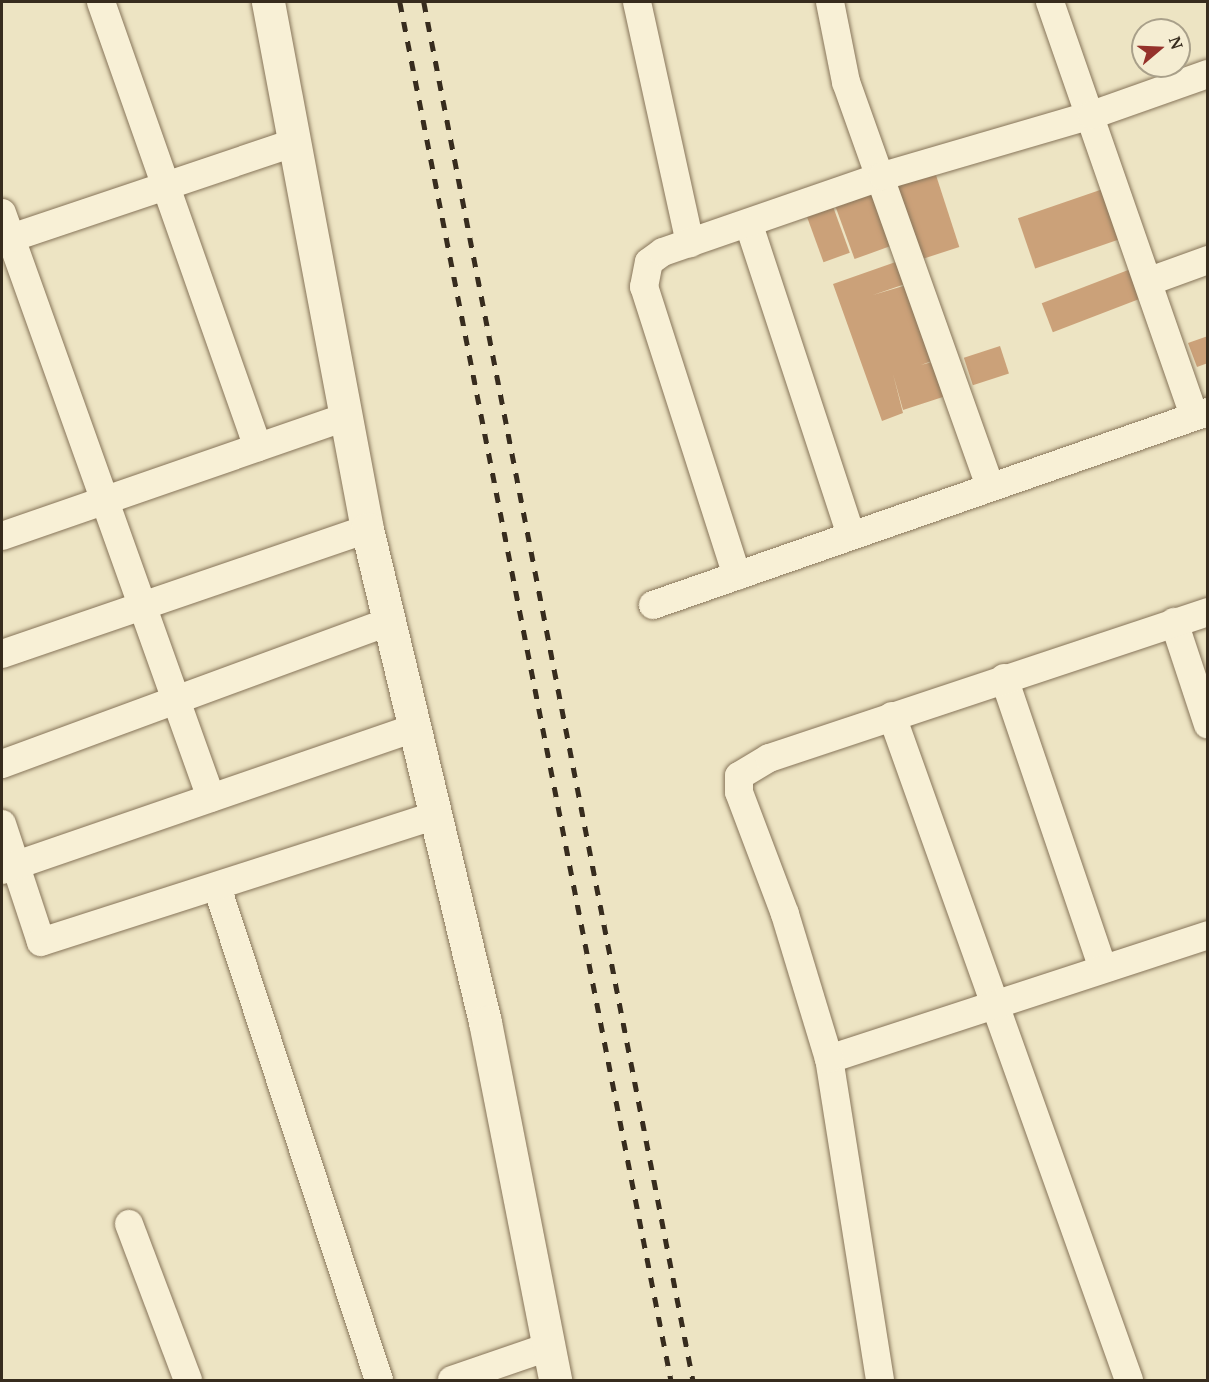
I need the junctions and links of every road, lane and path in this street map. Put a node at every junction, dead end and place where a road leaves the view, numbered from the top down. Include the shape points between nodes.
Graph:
1 (101, 2) edge
2 (268, 2) edge
3 (637, 2) edge
4 (830, 2) edge
5 (1050, 2) edge
6 (1208, 74) edge
7 (1092, 115) junction
8 (294, 143) junction
9 (883, 176) junction
10 (166, 186) junction
11 (749, 225) junction
12 (4, 231) edge
13 (690, 243) junction
14 (1208, 260) edge
15 (1150, 281) junction
16 (1201, 414) edge
17 (346, 417) junction
18 (258, 447) junction
19 (990, 486) junction
20 (104, 500) junction
21 (367, 529) junction
22 (2, 536) edge
23 (851, 537) junction
24 (737, 576) junction
25 (653, 605) dead end
26 (142, 606) junction
27 (1208, 612) edge
28 (388, 622) junction
29 (1174, 622) junction
30 (2, 654) edge
31 (1004, 678) junction
32 (176, 700) junction
33 (892, 716) junction
34 (1208, 725) edge
35 (411, 729) junction
36 (2, 764) edge
37 (211, 798) junction
38 (434, 816) junction
39 (2, 824) edge
40 (7, 870) edge
41 (217, 887) junction
42 (1208, 935) edge
43 (1103, 968) junction
44 (998, 1002) junction
45 (829, 1059) junction
46 (129, 1224) dead end
47 (548, 1347) junction
48 (188, 1380) edge
49 (379, 1380) edge
50 (452, 1380) edge
51 (555, 1380) edge
52 (880, 1380) edge
53 (1129, 1380) edge

1 - 10 street
2 - 8 street
3 - 13 street
4 - 9 street via 846,82
5 - 7 street
6 - 7 street
7 - 9 street
7 - 15 street
8 - 10 street
8 - 17 street
9 - 11 street
9 - 19 street
10 - 12 street
10 - 18 street
11 - 13 street
11 - 23 street
12 - 20 street
13 - 24 street via 649,262 644,287
14 - 15 street
15 - 16 street
16 - 19 street
17 - 18 street
17 - 21 street
18 - 20 street
19 - 23 street
20 - 22 street
20 - 26 street
21 - 26 street
21 - 28 street
23 - 24 street
24 - 25 street
26 - 30 street
26 - 32 street
27 - 29 street
28 - 32 street
28 - 35 street
29 - 31 street
29 - 34 street
31 - 33 street
31 - 43 street
32 - 36 street
32 - 37 street
33 - 44 street
33 - 45 street via 769,758 748,768 737,781
35 - 37 street
35 - 38 street
37 - 40 street
38 - 41 street
38 - 47 street via 484,1022
39 - 40 street
40 - 41 street via 41,942
41 - 49 street
42 - 43 street
43 - 44 street
44 - 45 street
44 - 53 street
45 - 52 street
46 - 48 street
47 - 50 street
47 - 51 street

